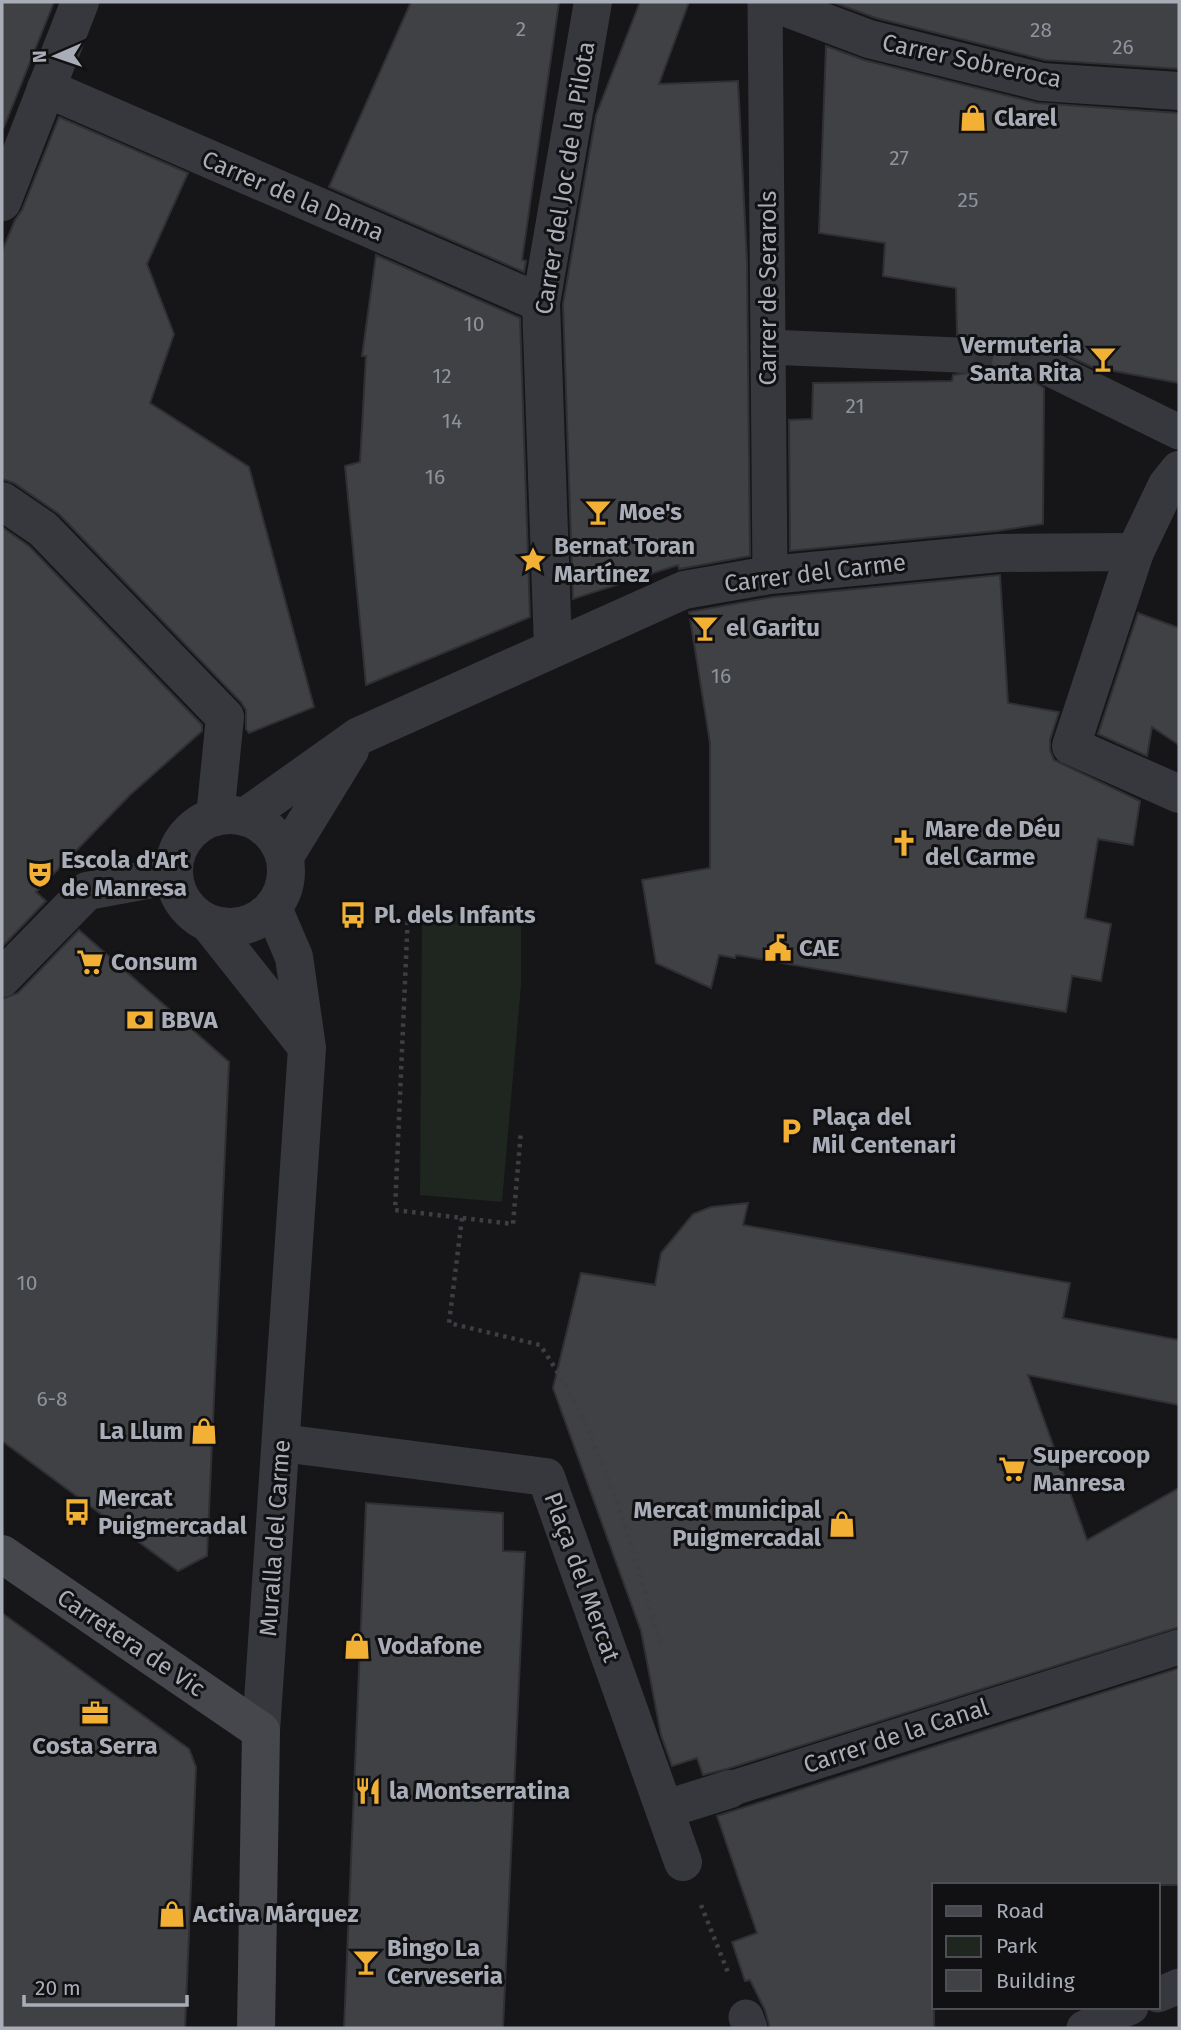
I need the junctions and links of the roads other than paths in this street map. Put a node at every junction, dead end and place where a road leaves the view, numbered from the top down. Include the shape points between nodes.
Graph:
1 (80, 2) edge
2 (593, 2) edge
3 (765, 2) edge
4 (771, 2) edge
5 (46, 88) junction
6 (1179, 91) edge
7 (2, 202) edge
8 (541, 303) junction
9 (768, 347) junction
10 (958, 355) tunnel mouth
11 (1045, 367) tunnel mouth
12 (1179, 432) edge
13 (1179, 470) edge
14 (2, 500) edge
15 (1135, 552) junction
16 (770, 575) junction
17 (553, 648) junction
18 (359, 736) junction
19 (1179, 794) edge
20 (230, 817) junction
21 (285, 856) junction
22 (174, 874) junction
23 (273, 908) junction
24 (210, 925) junction
25 (2, 978) edge
26 (307, 1048) junction
27 (282, 1443) junction
28 (2, 1553) edge
29 (1179, 1647) edge
30 (261, 1731) junction
31 (730, 1789) joint
32 (666, 1809) junction
33 (683, 1862) road end
34 (1179, 1986) edge
35 (1160, 1994) edge
36 (1127, 2009) edge
37 (256, 2028) edge
38 (1084, 2028) edge

1 - 5 street
2 - 8 street, Carrer del Joc de la Pilota
3 - 9 street, Carrer de Serarols
4 - 6 street, Carrer Sobreroca via 869,39 1042,82
5 - 7 street
5 - 8 street, Carrer de la Dama
8 - 17 street, Carrer del Joc de la Pilota
9 - 10 street
9 - 16 street, Carrer de Serarols
11 - 12 street
13 - 15 street
14 - 20 street via 43,529 225,717
15 - 16 street, Carrer del Carme via 999,553
15 - 19 street via 1071,746
16 - 17 street, Carrer del Carme via 684,590
17 - 18 street, Carrer del Carme
18 - 20 street, Carrer del Carme
18 - 21 street
20 - 21 street via 270,831
20 - 22 street via 201,823 180,845
21 - 23 street via 287,875
22 - 24 street via 181,899
22 - 25 street via 86,891
23 - 24 street via 245,926
23 - 26 street, Muralla del Carme via 294,957
24 - 26 street
26 - 27 street, Muralla del Carme
27 - 30 street, Muralla del Carme
27 - 32 street, Plaça del Mercat via 546,1477
28 - 30 main road, Carretera de Vic
29 - 31 street, Carrer de la Canal
30 - 37 main road, Muralla del Carme
31 - 32 street, Carrer de la Canal
32 - 33 street
34 - 35 street
36 - 38 street

